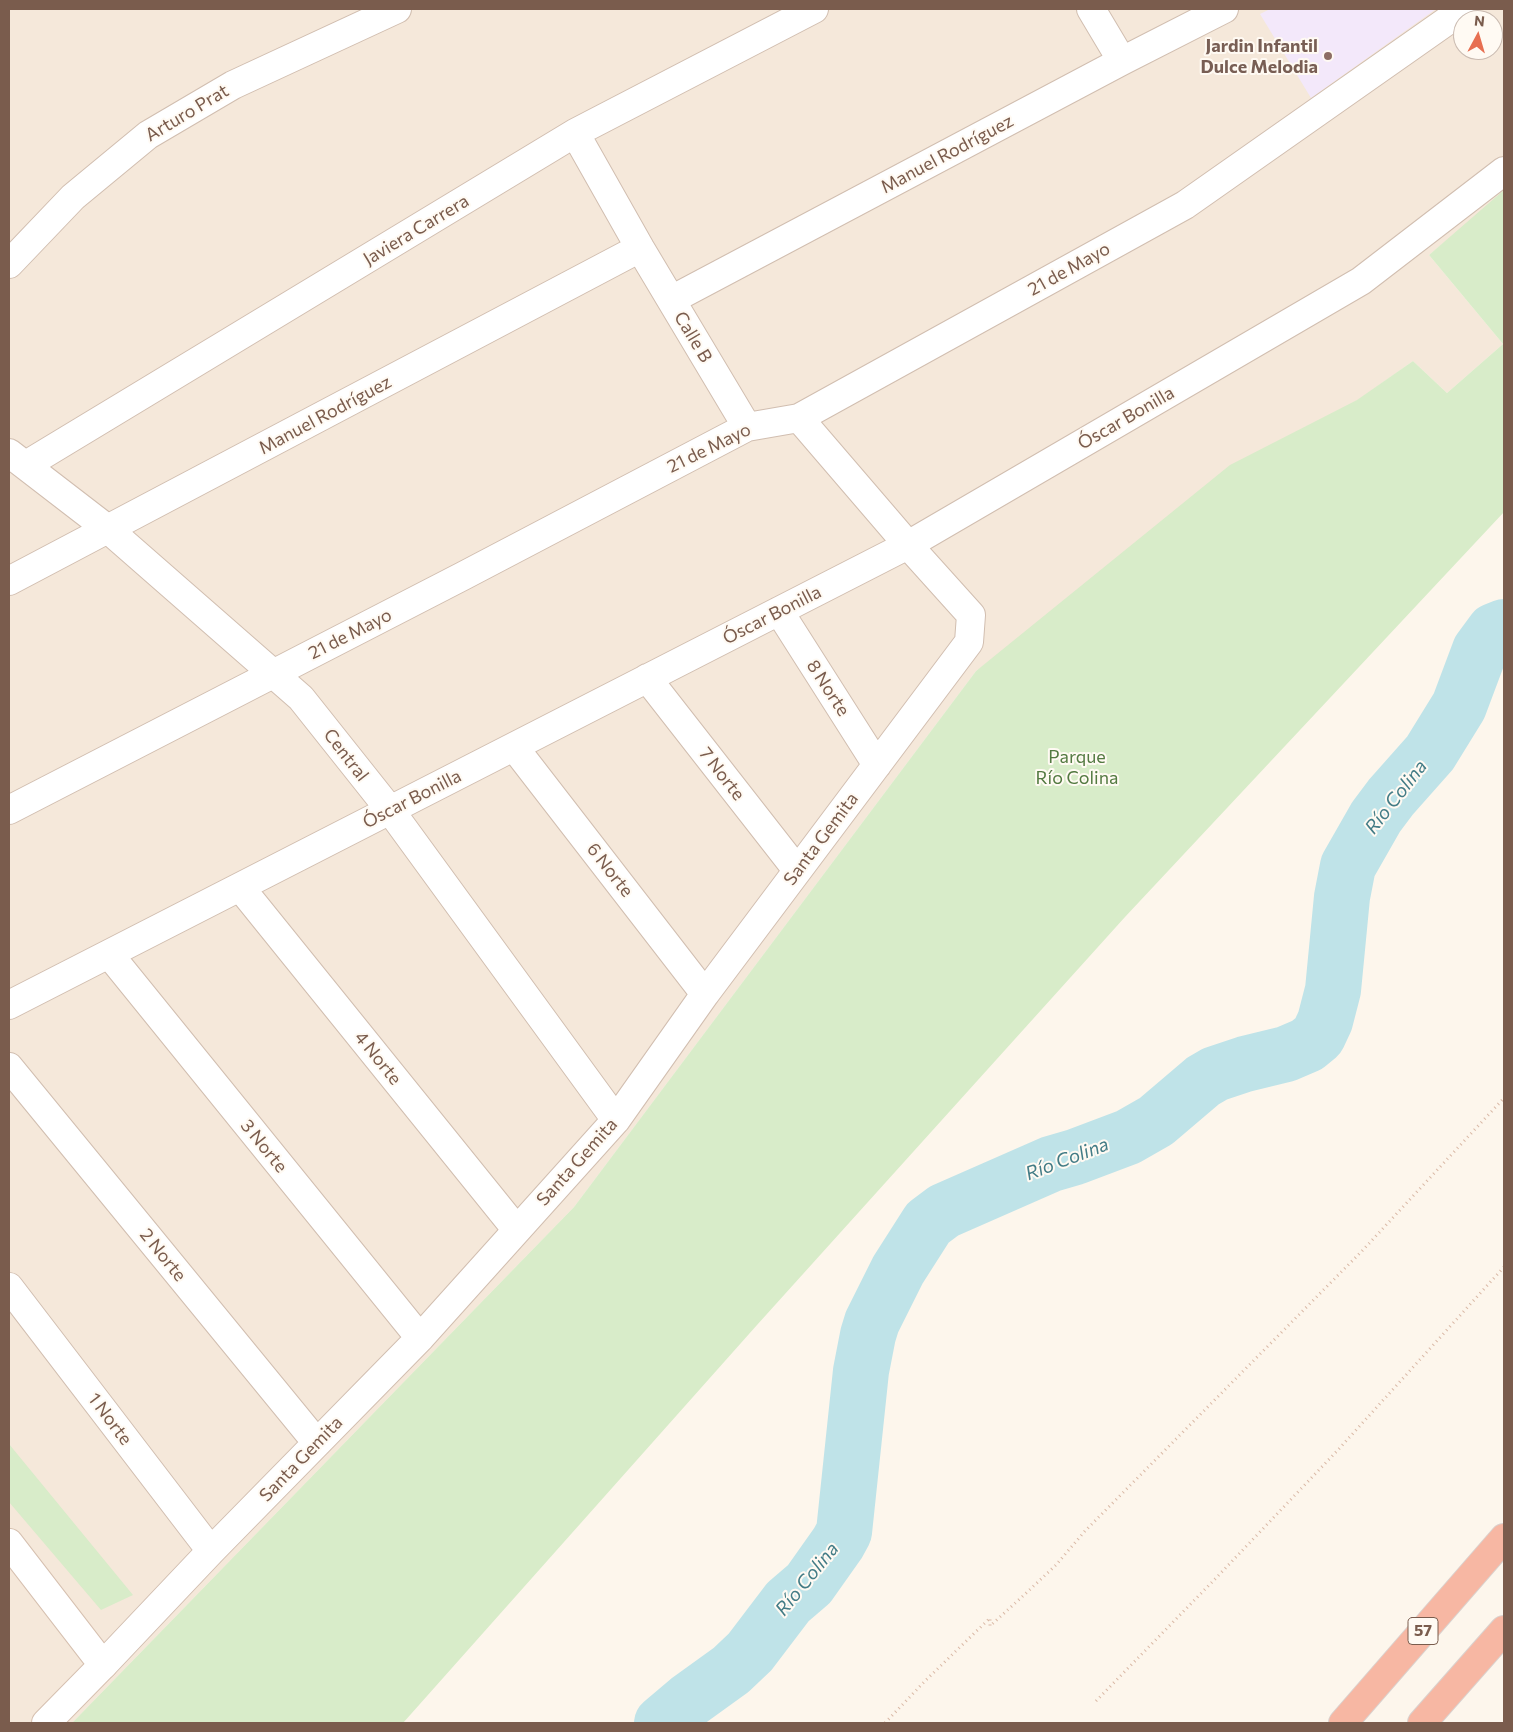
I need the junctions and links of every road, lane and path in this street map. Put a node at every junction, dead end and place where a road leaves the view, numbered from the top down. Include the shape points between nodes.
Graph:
1 (398, 9) edge
2 (814, 9) edge
3 (1091, 9) edge
4 (1224, 9) edge
5 (1464, 9) edge
6 (1122, 61) junction
7 (575, 133) junction
8 (1504, 171) edge
9 (640, 248) junction
10 (9, 264) edge
11 (671, 300) junction
12 (799, 418) junction
13 (746, 427) junction
14 (17, 459) edge
15 (109, 530) junction
16 (908, 545) junction
17 (9, 582) edge
18 (779, 611) junction
19 (274, 673) junction
20 (647, 678) junction
21 (514, 747) junction
22 (877, 764) junction
23 (9, 810) edge
24 (390, 810) junction
25 (797, 870) junction
26 (240, 887) junction
27 (109, 954) junction
28 (705, 994) junction
29 (9, 1005) edge
30 (9, 1066) edge
31 (1504, 1098) edge
32 (616, 1120) junction
33 (516, 1229) junction
34 (1504, 1267) edge
35 (9, 1287) edge
36 (420, 1338) junction
37 (317, 1442) junction
38 (1504, 1538) edge
39 (9, 1543) edge
40 (211, 1552) junction
41 (1504, 1630) edge
42 (103, 1665) junction
43 (1096, 1701) dead end
44 (46, 1723) edge
45 (885, 1723) edge
46 (1343, 1723) edge
47 (1422, 1723) edge

1 - 10 street, Arturo Prat via 234,85 148,135 73,198
2 - 7 street, Javiera Carrera
3 - 6 street
4 - 6 street, Manuel Rodríguez
5 - 12 street, 21 de Mayo via 1185,205
6 - 11 street, Manuel Rodríguez
7 - 9 street, Calle B
7 - 14 street, Javiera Carrera
8 - 16 street, Óscar Bonilla via 1361,281
9 - 11 street, Calle B
9 - 15 street, Manuel Rodríguez
11 - 13 street, Calle B
12 - 13 street, 21 de Mayo
12 - 16 street, Santa Gemita
13 - 19 street, 21 de Mayo
14 - 15 street, Central
15 - 17 street, Manuel Rodríguez
15 - 19 street, Central
16 - 18 street, Óscar Bonilla
16 - 22 street, Santa Gemita via 971,615 970,642
18 - 20 street, Óscar Bonilla
18 - 22 street, 8 Norte
19 - 23 street, 21 de Mayo
19 - 24 street, Central via 300,698
20 - 21 street, Óscar Bonilla
20 - 25 street, 7 Norte
21 - 24 street, Óscar Bonilla
21 - 28 street, 6 Norte
22 - 25 street, Santa Gemita
24 - 26 street, Óscar Bonilla
24 - 32 street, Central
25 - 28 street, Santa Gemita
26 - 27 street, Óscar Bonilla
26 - 33 street, 4 Norte
27 - 29 street, Óscar Bonilla
27 - 36 street, 3 Norte
28 - 32 street, Santa Gemita
30 - 37 street, 2 Norte
31 - 45 path via 1362,1251 1056,1565 990,1626 990,1618
32 - 33 street, Santa Gemita
33 - 36 street, Santa Gemita
34 - 43 path via 1337,1451
35 - 40 street, 1 Norte
36 - 37 street, Santa Gemita
37 - 40 street, Santa Gemita
38 - 46 highway, 57
39 - 42 street
40 - 42 street, Santa Gemita
41 - 47 highway
42 - 44 street, Santa Gemita

